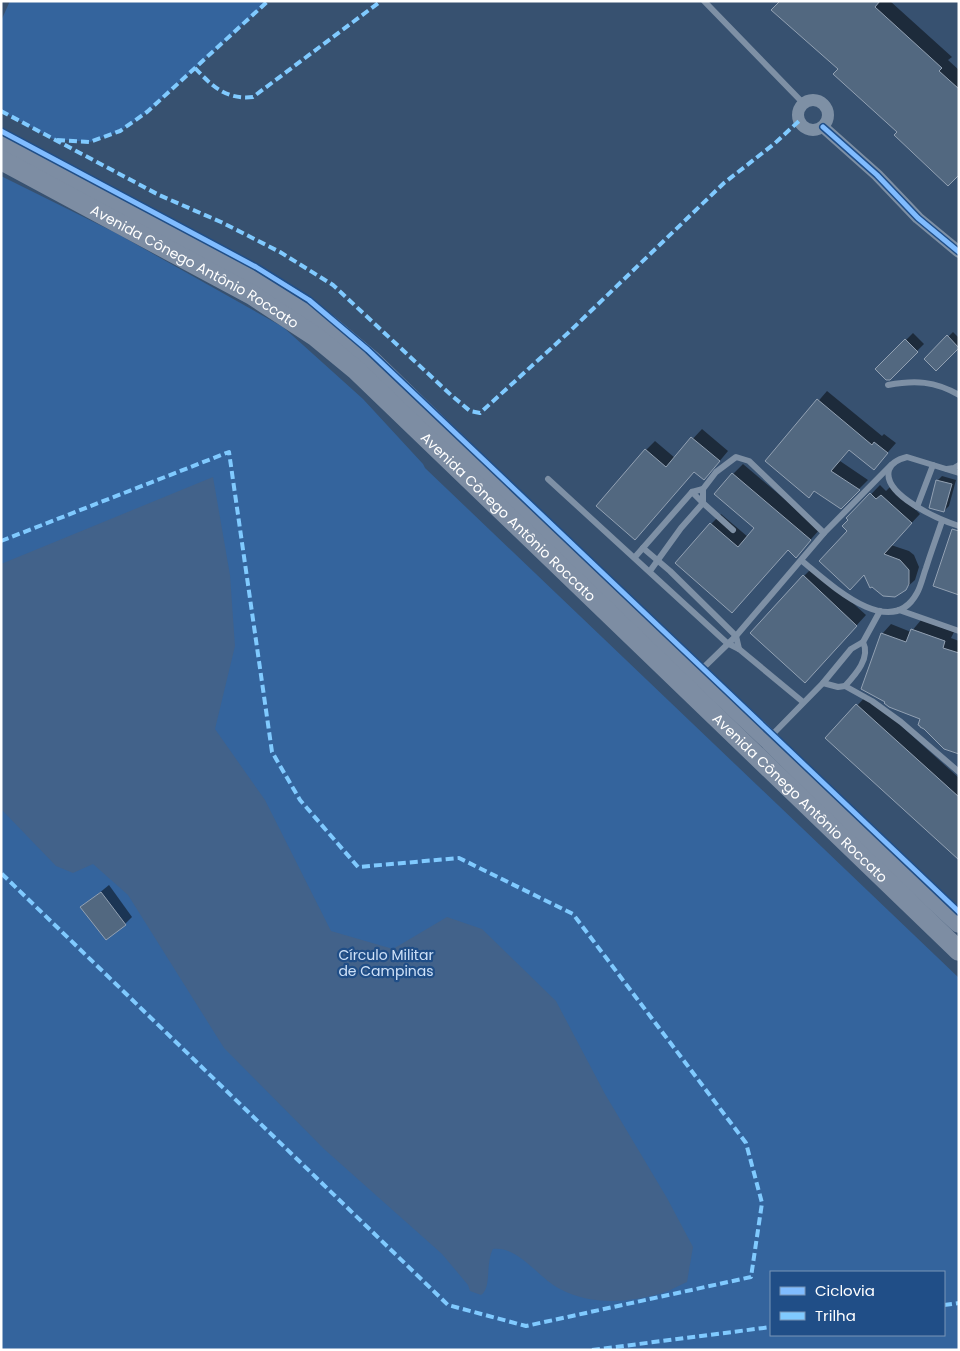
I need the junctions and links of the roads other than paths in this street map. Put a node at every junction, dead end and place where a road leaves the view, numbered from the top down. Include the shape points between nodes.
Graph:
1 (704, 1) edge
2 (804, 104) junction
3 (823, 127) junction
4 (1, 141) edge
5 (1, 160) edge
6 (959, 252) edge
7 (888, 384) dead end
8 (959, 396) edge
9 (891, 465) junction
10 (933, 465) junction
11 (959, 465) edge
12 (945, 470) junction
13 (959, 473) edge
14 (548, 479) dead end
15 (703, 488) junction
16 (692, 492) junction
17 (702, 503) junction
18 (917, 506) junction
19 (942, 520) junction
20 (959, 526) edge
21 (733, 530) dead end
22 (824, 533) junction
23 (643, 548) junction
24 (635, 557) junction
25 (657, 560) junction
26 (802, 561) junction
27 (650, 571) junction
28 (899, 610) junction
29 (880, 612) junction
30 (959, 631) edge
31 (736, 636) junction
32 (863, 642) junction
33 (727, 643) junction
34 (739, 649) junction
35 (698, 673) junction
36 (822, 683) junction
37 (845, 686) junction
38 (803, 702) junction
39 (768, 739) junction
40 (959, 772) edge
41 (959, 923) edge
42 (959, 951) edge

1 - 2 lane
2 - 3 street via 812,100 825,106 828,114
2 - 3 street via 798,116 803,126 813,130
3 - 6 street via 918,218
4 - 35 main road, Avenida Cônego Antônio Roccato via 255,276 329,325 372,361
5 - 42 main road, Avenida Cônego Antônio Roccato via 252,295 316,337 356,370
7 - 8 lane via 926,382
9 - 10 lane via 907,457
9 - 18 lane via 888,476 892,487
9 - 22 lane
10 - 12 lane
10 - 18 lane
11 - 12 lane
12 - 13 lane
14 - 24 lane
15 - 16 lane
15 - 17 lane
15 - 22 lane via 728,462 736,457 744,458
16 - 17 lane
16 - 23 lane
17 - 21 lane
17 - 25 lane
18 - 19 lane
19 - 20 lane
19 - 28 lane via 918,592
22 - 26 lane
23 - 24 lane
23 - 25 lane
24 - 27 lane
25 - 27 lane
25 - 31 lane
26 - 29 lane via 849,597
26 - 31 lane
27 - 33 lane
28 - 29 lane
28 - 30 lane
29 - 32 lane
31 - 33 lane
31 - 34 lane
32 - 36 lane via 851,649
32 - 37 lane via 865,658
33 - 34 lane
33 - 35 lane
34 - 38 lane
35 - 39 main road, Avenida Cônego Antônio Roccato
36 - 37 lane
36 - 38 lane
37 - 40 lane via 901,722
38 - 39 lane
39 - 41 main road, Avenida Cônego Antônio Roccato

